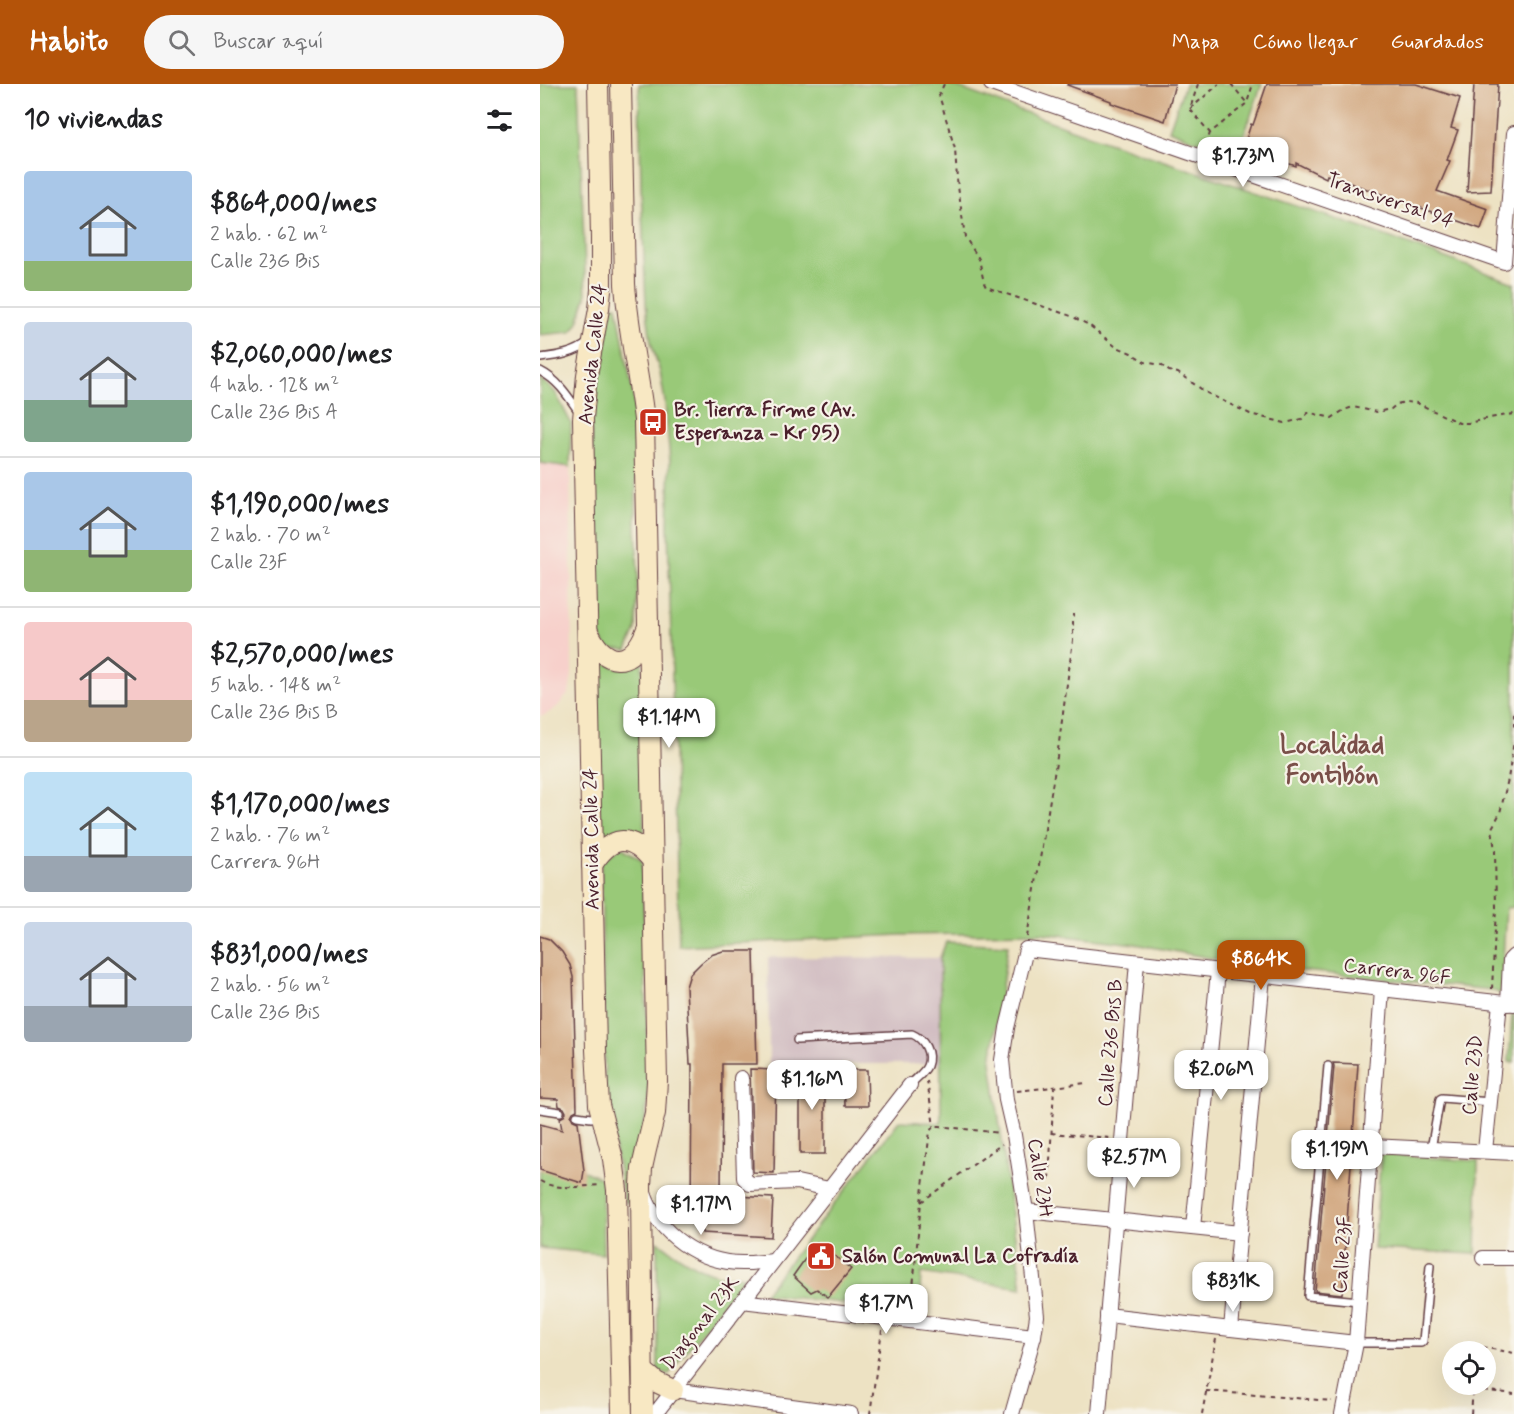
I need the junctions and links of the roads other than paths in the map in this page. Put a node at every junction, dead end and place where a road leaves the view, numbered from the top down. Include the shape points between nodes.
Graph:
1 (598, 84) edge
2 (621, 84) edge
3 (994, 84) edge
4 (1514, 133) edge
5 (593, 339) junction
6 (540, 358) edge
7 (540, 371) edge
8 (583, 419) junction
9 (648, 627) junction
10 (588, 632) junction
11 (652, 860) junction
12 (592, 865) junction
13 (1026, 949) joint
14 (1514, 956) edge
15 (1137, 962) junction
16 (1218, 971) junction
17 (1263, 976) junction
18 (1383, 990) junction
19 (1502, 1003) edge
20 (797, 1040) dead end
21 (1328, 1066) dead end
22 (741, 1078) dead end
23 (910, 1085) joint
24 (1490, 1102) junction
25 (540, 1109) edge
26 (560, 1112) dead end
27 (577, 1116) dead end
28 (601, 1116) junction
29 (1371, 1146) junction
30 (1431, 1149) junction
31 (1485, 1151) junction
32 (1514, 1153) edge
33 (641, 1186) junction
34 (829, 1189) junction
35 (1026, 1211) junction
36 (1115, 1221) junction
37 (1193, 1228) junction
38 (1240, 1233) junction
39 (1484, 1258) dead end
40 (1514, 1258) edge
41 (773, 1261) junction
42 (1430, 1266) dead end
43 (742, 1301) junction
44 (1359, 1301) junction
45 (1107, 1315) junction
46 (1225, 1328) junction
47 (1034, 1336) junction
48 (1356, 1343) junction
49 (643, 1371) junction
50 (673, 1390) junction
51 (1343, 1408) edge
52 (622, 1414) edge
53 (643, 1414) edge
54 (655, 1414) edge
55 (851, 1414) edge
56 (1012, 1414) edge
57 (1099, 1414) edge

1 - 5 main road, Avenida Calle 24 via 602,267
2 - 9 main road, Avenida Calle 24 via 626,307 644,420
3 - 4 street, Transversal 94 via 1504,262
5 - 6 lane via 569,353
5 - 8 main road, Avenida Calle 24
7 - 8 lane via 559,385
8 - 10 main road, Avenida Calle 24
9 - 10 main road via 638,648 618,659 602,652
9 - 11 main road, Avenida Calle 24
10 - 12 main road, Avenida Calle 24
11 - 12 main road via 637,845 619,841 603,851
11 - 33 main road, Avenida Calle 24 via 656,1091
12 - 28 main road, Avenida Calle 24
13 - 15 street, Carrera 96F
13 - 35 street, Calle 23H via 1002,1060
14 - 19 street, Calle 23D
15 - 16 street, Carrera 96F
15 - 36 street, Calle 23G Bis B
16 - 17 street, Carrera 96F
16 - 37 street
17 - 18 street, Carrera 96F
17 - 38 street
18 - 19 street, Carrera 96F
18 - 29 street, Calle 23F
19 - 24 street, Calle 23D
20 - 23 lane via 912,1034 925,1044 928,1064
21 - 44 lane via 1308,1296
22 - 34 street via 747,1182 797,1182
23 - 34 street, Diagonal 23K
24 - 30 lane via 1442,1098
24 - 31 street, Calle 23D
25 - 26 lane
27 - 28 lane
28 - 52 main road, Avenida Calle 24 via 617,1190
29 - 30 street
29 - 44 street, Calle 23F
30 - 31 street
31 - 32 street
33 - 41 street via 656,1217 684,1245 722,1261
33 - 49 main road, Avenida Calle 24
34 - 41 street, Diagonal 23K
35 - 36 street
35 - 47 street, Calle 23H via 1037,1316
36 - 37 street
36 - 45 street, Calle 23G Bis B
37 - 38 street
38 - 46 street
39 - 40 street
41 - 43 street, Diagonal 23K
42 - 48 lane via 1423,1341
43 - 47 street
43 - 50 street, Diagonal 23K
44 - 48 street, Calle 23F
45 - 46 street
45 - 57 street, Calle 23G Bis B
46 - 48 street
47 - 56 street, Calle 23H
48 - 51 street, Calle 23F
49 - 50 main road
49 - 53 main road, Avenida Calle 24
50 - 54 street, Diagonal 23K
50 - 55 street

